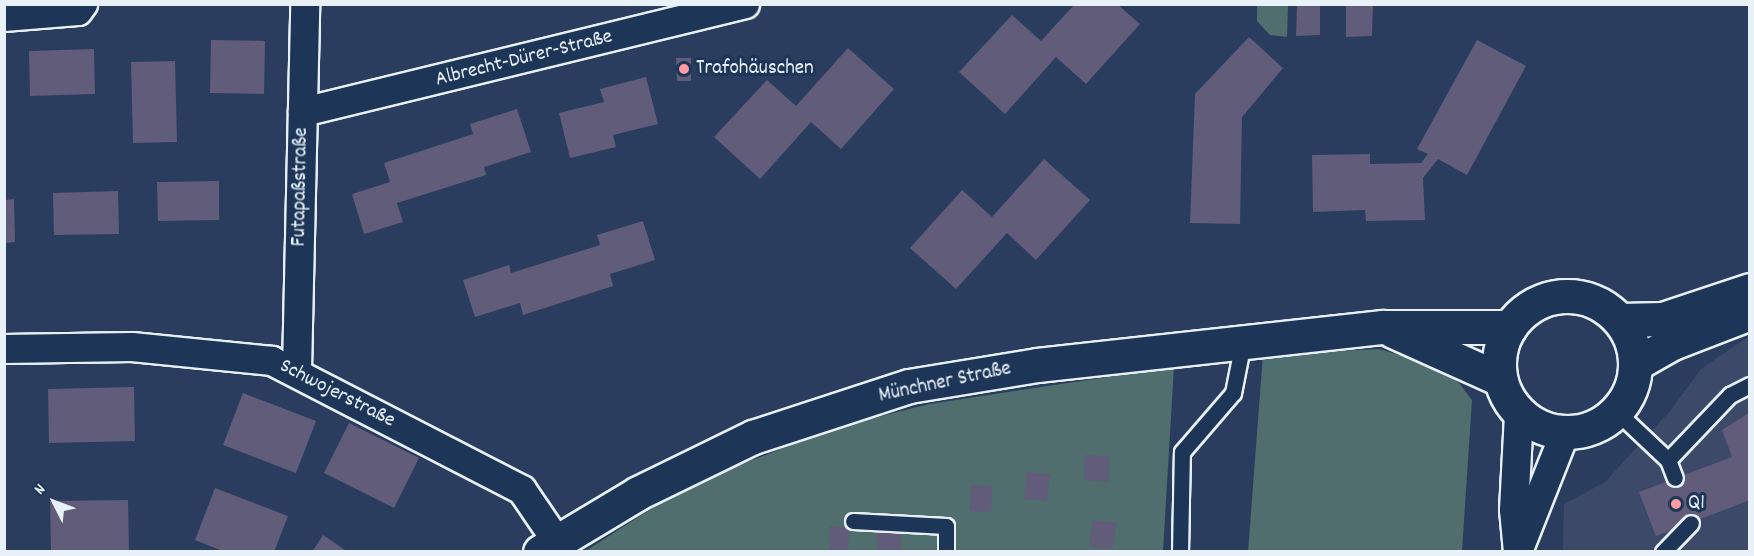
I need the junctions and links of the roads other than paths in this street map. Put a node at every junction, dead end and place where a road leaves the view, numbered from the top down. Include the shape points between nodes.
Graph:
1 (83, 4) edge
2 (305, 4) edge
3 (745, 4) edge
4 (689, 11) edge
5 (4, 17) edge
6 (303, 112) junction
7 (1749, 290) edge
8 (1749, 313) edge
9 (1620, 320) junction
10 (1383, 327) junction
11 (1510, 327) junction
12 (1243, 342) junction
13 (4, 349) edge
14 (1637, 363) junction
15 (297, 370) junction
16 (1500, 379) junction
17 (1749, 385) edge
18 (1616, 411) junction
19 (1519, 413) junction
20 (1565, 432) junction
21 (1668, 460) junction
22 (1675, 478) dead end
23 (853, 521) dead end
24 (1691, 523) dead end
25 (548, 546) edge
26 (946, 552) edge
27 (1180, 552) edge
28 (1518, 552) edge
29 (1663, 552) edge

1 - 5 street via 78,11
2 - 6 street, Futapaßstraße
3 - 4 street, Albrecht-Dürer-Straße
4 - 6 street, Albrecht-Dürer-Straße
6 - 15 street, Futapaßstraße
7 - 9 main road via 1663,319
8 - 14 main road via 1672,343
9 - 11 main road via 1593,300 1570,295 1536,304
9 - 14 main road via 1632,341
10 - 11 main road, Münchner Straße
10 - 12 main road, Münchner Straße
10 - 16 main road
11 - 16 main road via 1499,361
12 - 25 main road, Münchner Straße via 1037,365 909,386 753,437 638,493
12 - 27 lane via 1233,393 1182,452
13 - 15 street, Schwojerstraße via 132,347 272,361
14 - 18 main road via 1629,394
15 - 25 street, Schwojerstraße via 522,490
16 - 19 main road
17 - 21 lane via 1730,394
18 - 20 main road via 1601,424
18 - 21 lane
19 - 20 main road via 1536,426
19 - 28 street via 1514,510
20 - 28 street
21 - 22 lane
23 - 26 lane via 946,526
24 - 29 lane

